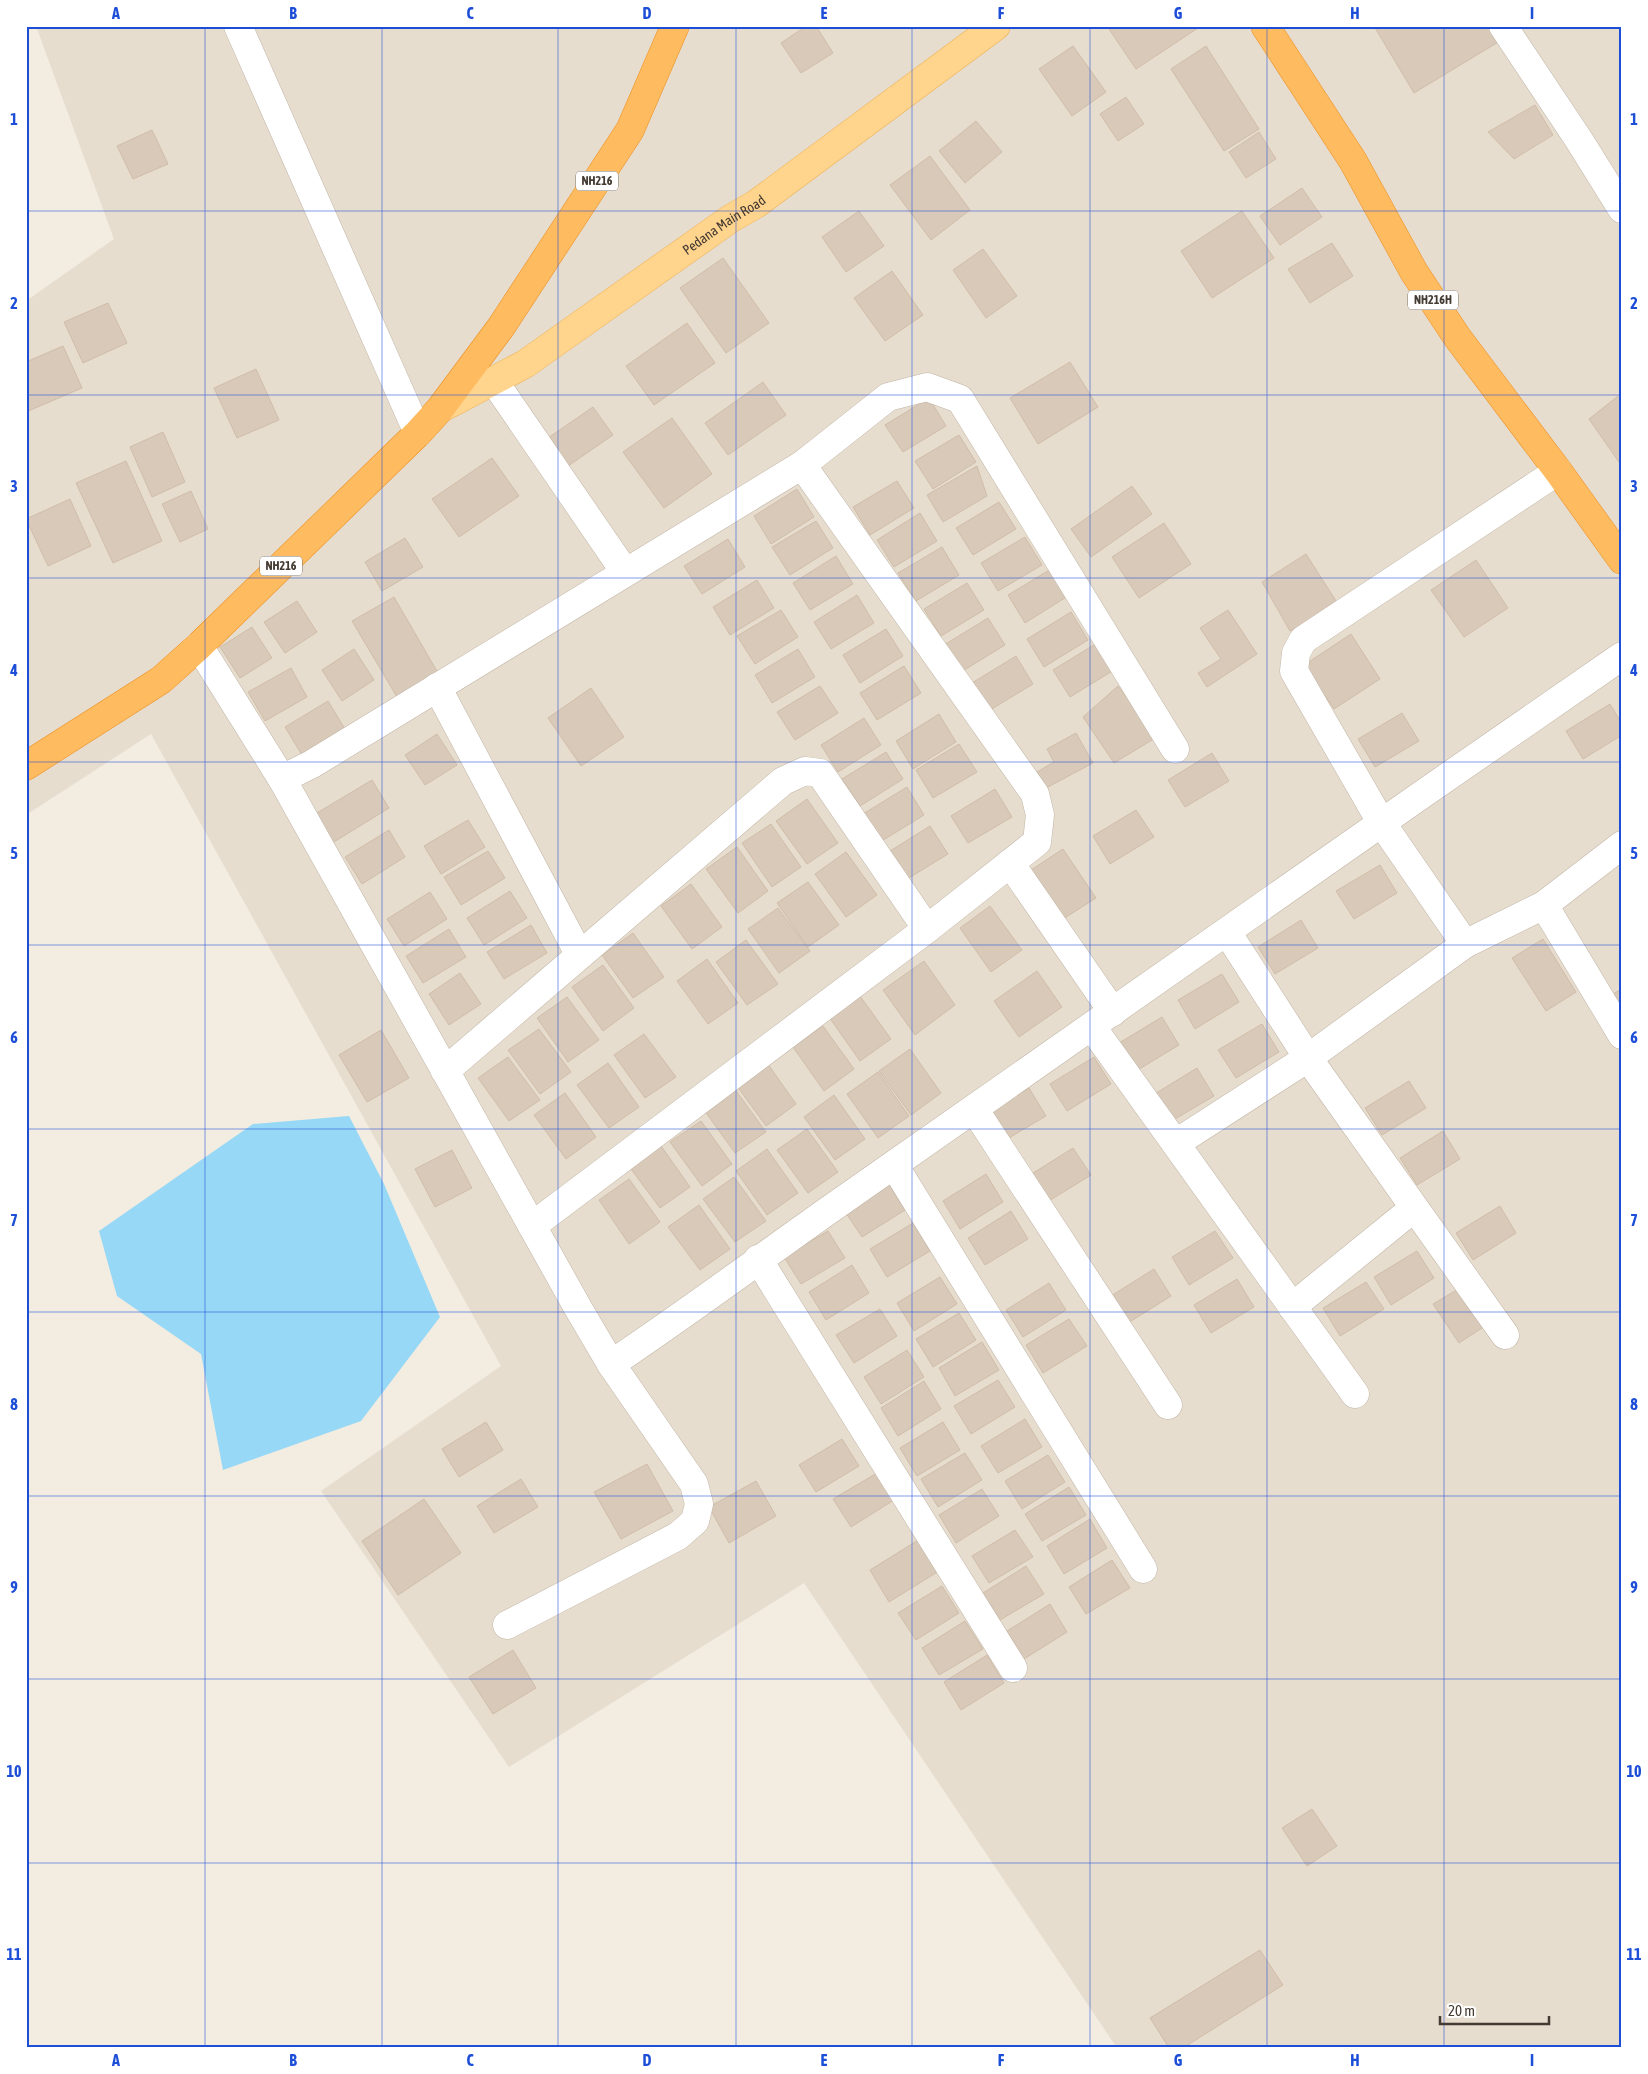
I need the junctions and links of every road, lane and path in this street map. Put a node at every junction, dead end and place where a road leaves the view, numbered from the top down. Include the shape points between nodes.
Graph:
1 (238, 26) edge
2 (675, 26) edge
3 (996, 26) edge
4 (1265, 26) edge
5 (1503, 26) edge
6 (1622, 209) edge
7 (494, 381) junction
8 (440, 409) junction
9 (418, 433) junction
10 (802, 465) junction
11 (1558, 471) junction
12 (1622, 560) edge
13 (625, 572) junction
14 (199, 646) junction
15 (1622, 656) edge
16 (437, 687) junction
17 (1175, 749) dead end
18 (26, 766) edge
19 (282, 779) junction
20 (1381, 822) junction
21 (1622, 845) edge
22 (1010, 863) junction
23 (1544, 905) junction
24 (926, 929) junction
25 (1228, 932) junction
26 (1465, 944) junction
27 (579, 954) junction
28 (1103, 1019) junction
29 (1622, 1035) edge
30 (1308, 1058) junction
31 (445, 1070) junction
32 (974, 1108) junction
33 (1176, 1143) junction
34 (894, 1165) junction
35 (1414, 1208) junction
36 (532, 1226) junction
37 (758, 1259) junction
38 (1292, 1307) junction
39 (1505, 1334) dead end
40 (611, 1364) junction
41 (1355, 1394) dead end
42 (1168, 1405) dead end
43 (1143, 1569) dead end
44 (507, 1625) dead end
45 (1014, 1668) dead end

1 - 9 street
2 - 8 highway, NH216 via 630,130 501,327
3 - 7 main road, Pedana Main Road via 756,204 525,364
4 - 11 highway, NH216H via 1353,160 1414,272 1457,337
5 - 6 street
7 - 8 main road, Pedana Main Road
7 - 13 street
8 - 9 highway, NH216
9 - 14 highway, NH216
10 - 13 street
10 - 17 street via 888,397 927,387 960,399
10 - 22 street via 1036,794 1040,815 1037,842
11 - 12 highway, NH216H
11 - 20 street via 1303,640 1296,653 1294,671
13 - 16 street
14 - 18 highway, NH216 via 161,680
14 - 19 street
15 - 20 street
16 - 19 street
16 - 27 street
19 - 31 street
20 - 25 street
20 - 26 street
21 - 23 street
22 - 24 street
22 - 28 street
23 - 26 street
23 - 29 street
24 - 27 street via 820,773 805,771 783,781
24 - 36 street
25 - 28 street
25 - 30 street
26 - 30 street
27 - 31 street
28 - 32 street
28 - 33 street
30 - 33 street
30 - 35 street
31 - 36 street
32 - 34 street
32 - 42 street
33 - 38 street
34 - 37 street
34 - 43 street
35 - 38 street
35 - 39 street
36 - 40 street
37 - 40 street
37 - 45 street
38 - 41 street
40 - 44 street via 694,1484 698,1504 695,1521 678,1536

